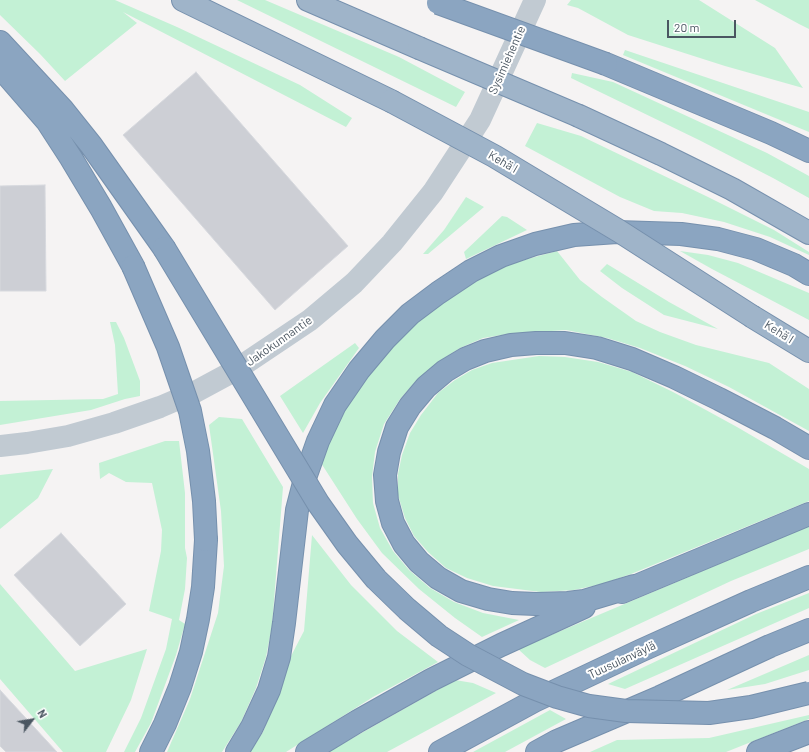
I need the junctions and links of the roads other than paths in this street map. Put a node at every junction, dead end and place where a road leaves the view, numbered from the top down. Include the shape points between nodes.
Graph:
1 (183, 0) edge
2 (308, 0) edge
3 (535, 0) edge
4 (434, 1) edge
5 (0, 42) edge
6 (0, 67) edge
7 (480, 120) joint
8 (809, 151) edge
9 (809, 233) edge
10 (809, 274) edge
11 (809, 351) edge
12 (0, 446) edge
13 (809, 448) edge
14 (809, 514) edge
15 (809, 577) edge
16 (634, 586) junction
17 (809, 630) edge
18 (809, 693) edge
19 (809, 732) edge
20 (151, 752) edge
21 (237, 752) edge
22 (307, 752) edge
23 (440, 752) edge
24 (537, 752) edge
25 (758, 752) edge

1 - 11 highway, Kehä I, bridge via 391,101 494,156 613,227
2 - 9 highway, bridge via 579,116 661,154 732,189
3 - 7 street, Sysimiehentie
4 - 8 highway, bridge via 606,64
5 - 18 highway, bridge via 63,110 91,145 164,248 259,408 318,503 347,544 376,579 439,636 468,655 524,684 557,698 589,706 626,711 709,712 751,707
6 - 20 highway, bridge via 47,121 133,266 168,347 190,411 204,501 206,540 203,587 191,652 174,702
7 - 12 street, Jakokunnantie via 433,192 392,243 354,283 297,329 234,371 160,408 68,436
10 - 21 highway via 756,249 718,239 681,234 617,232 574,235 500,256 438,292 410,314 359,370 335,405 318,441 297,510 278,657 269,690
13 - 16 highway via 719,398 632,359 597,348 536,343 485,350 445,371 426,387 410,406 398,427 389,452 385,475 387,501 393,523 404,544 419,562 438,578 461,591 512,603 568,603
14 - 16 highway
15 - 23 highway, Tuusulanväylä via 751,600 633,654 534,701
16 - 22 highway via 501,645 411,691
17 - 24 highway
19 - 25 highway

